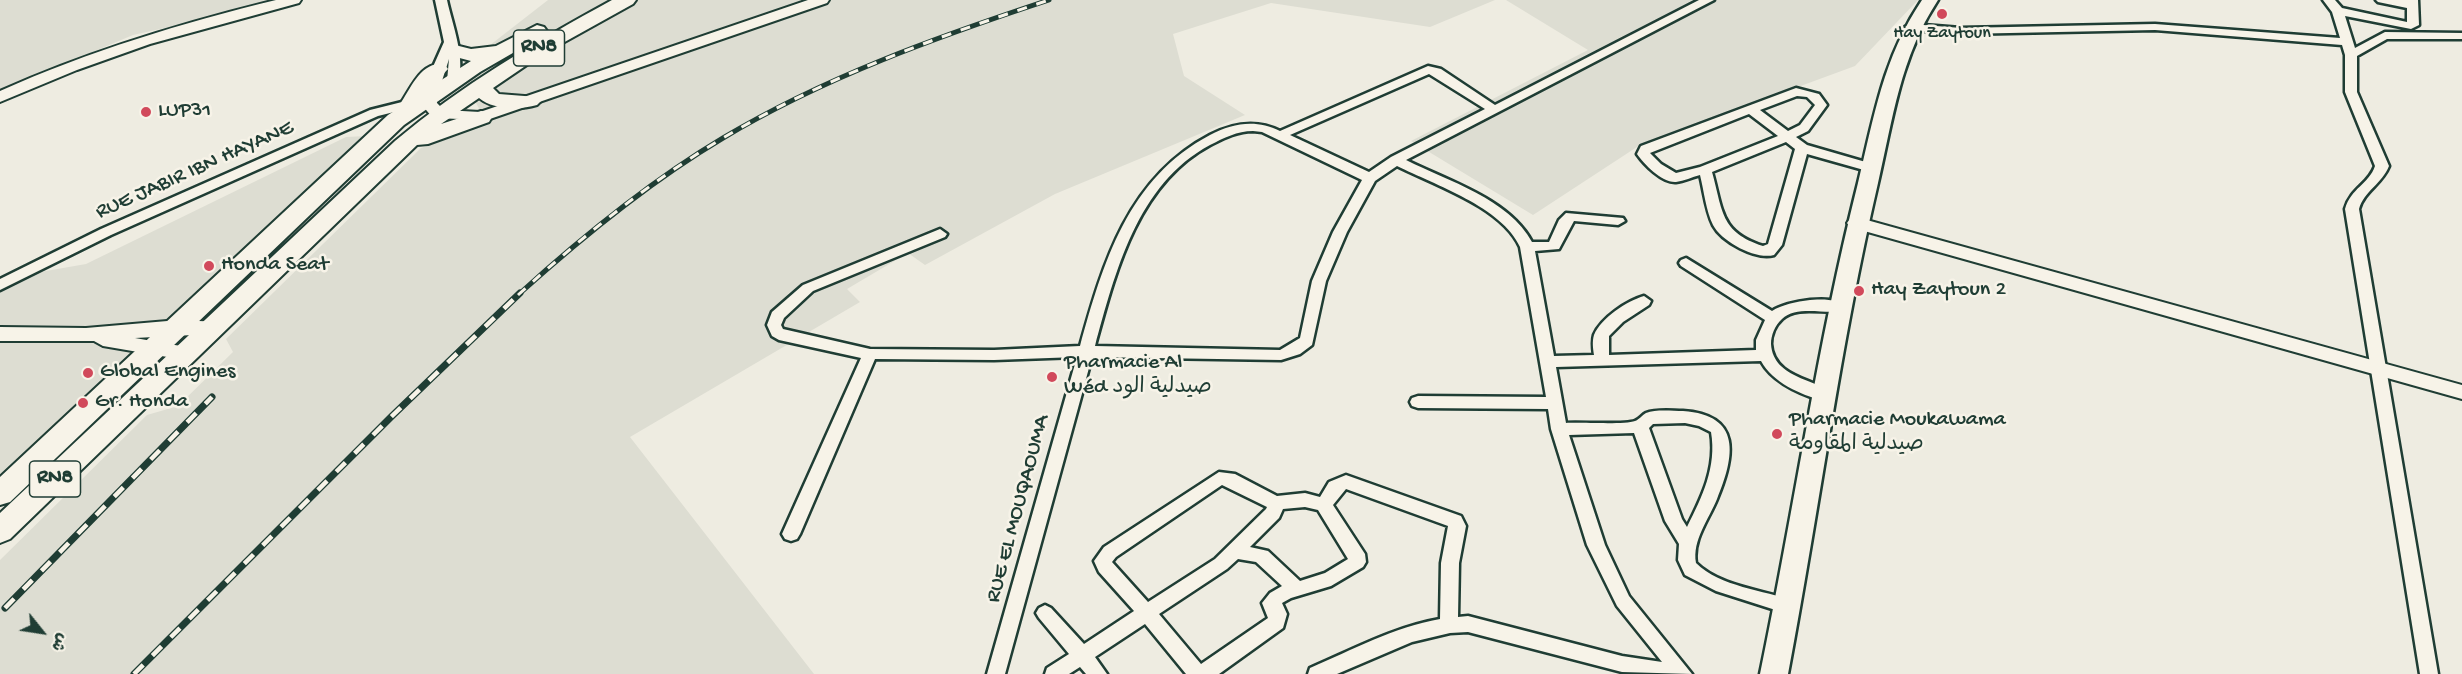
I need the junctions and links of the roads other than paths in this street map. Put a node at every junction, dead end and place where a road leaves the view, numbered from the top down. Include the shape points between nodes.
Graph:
1 (294, 0) edge
2 (441, 0) edge
3 (596, 0) edge
4 (626, 0) edge
5 (822, 0) edge
6 (1708, 0) edge
7 (1930, 0) edge
8 (2330, 0) edge
9 (2382, 0) edge
10 (2412, 3) edge
11 (2338, 11) junction
12 (2413, 25) junction
13 (1911, 27) junction
14 (2462, 35) edge
15 (453, 47) junction
16 (2350, 48) junction
17 (499, 52) junction
18 (445, 75) junction
19 (477, 87) junction
20 (0, 97) edge
21 (530, 101) junction
22 (426, 108) junction
23 (1493, 109) junction
24 (1750, 109) junction
25 (488, 115) junction
26 (1280, 135) junction
27 (1787, 137) junction
28 (403, 146) junction
29 (1802, 148) junction
30 (1396, 160) junction
31 (1871, 168) junction
32 (1705, 170) junction
33 (1370, 178) junction
34 (1618, 220) dead end
35 (1856, 223) junction
36 (940, 234) dead end
37 (1527, 247) junction
38 (1686, 263) dead end
39 (0, 285) edge
40 (1644, 301) dead end
41 (1839, 307) junction
42 (1773, 318) junction
43 (0, 334) edge
44 (86, 334) junction
45 (182, 340) junction
46 (156, 348) junction
47 (1085, 351) junction
48 (870, 354) junction
49 (1764, 355) junction
50 (1602, 360) junction
51 (1548, 362) junction
52 (2377, 369) junction
53 (2462, 392) edge
54 (1823, 395) junction
55 (1418, 402) dead end
56 (1555, 402) junction
57 (1640, 427) junction
58 (1559, 429) junction
59 (0, 494) edge
60 (1275, 503) junction
61 (1324, 505) junction
62 (0, 531) edge
63 (791, 534) dead end
64 (1688, 543) junction
65 (1234, 550) junction
66 (1296, 588) junction
67 (1788, 606) junction
68 (1045, 613) dead end
69 (1147, 613) junction
70 (1449, 623) junction
71 (1082, 655) junction
72 (996, 674) edge
73 (1054, 674) edge
74 (1098, 674) edge
75 (1317, 674) edge
76 (1682, 674) edge
77 (1774, 674) edge
78 (2429, 674) edge

1 - 20 street via 136,45
2 - 15 street
3 - 17 main road, RN8
4 - 19 main road, RN8
5 - 21 street
6 - 23 street
7 - 13 main road
8 - 11 street
9 - 10 street
10 - 12 street
11 - 12 street
11 - 16 street
12 - 14 street
13 - 16 street via 1970,31 2155,27
13 - 31 main road via 1893,73
14 - 16 street via 2385,34
15 - 17 main road via 476,55
15 - 18 street
15 - 18 street
16 - 52 street via 2351,92 2382,166 2378,177 2354,198 2352,209
17 - 18 main road, RN8
18 - 22 main road via 427,78
18 - 22 street via 452,93
19 - 21 main road via 494,100
19 - 22 main road, RN8
21 - 25 street
22 - 25 street
22 - 28 main road, RN8
22 - 39 street, RUE JABIR IBN HAYANE via 390,106 377,110 106,232
22 - 45 main road, RN8
23 - 26 street via 1428,70
23 - 30 street
24 - 27 street
24 - 27 street via 1804,92 1820,101 1804,128
24 - 32 street via 1646,149 1643,154 1674,178
25 - 28 main road
26 - 33 street, RUE EL MOUQAOUMA
26 - 47 street, RUE EL MOUQAOUMA via 1253,126 1238,128 1197,146 1155,183 1130,222 1108,272
27 - 29 street
27 - 32 street
28 - 45 main road, RN8 via 212,327
29 - 31 street
29 - 32 street via 1775,245 1769,252 1754,249 1720,225
30 - 33 street
30 - 37 street via 1505,216
31 - 35 main road
33 - 47 street via 1319,281 1307,341 1295,350 1281,355
34 - 37 street via 1571,216 1554,246
35 - 41 main road
35 - 52 street
36 - 48 street via 808,288 777,316 774,325 784,336
37 - 51 street
38 - 42 street
40 - 50 street via 1602,334
41 - 42 street via 1798,306
41 - 54 main road
42 - 49 street via 1765,332
43 - 44 street
44 - 45 street
44 - 46 street
45 - 46 main road, RN8
45 - 62 main road, RN8
46 - 59 main road, RN8
47 - 48 street
47 - 72 street, RUE EL MOUQAOUMA
48 - 63 street
49 - 50 street
49 - 54 street via 1776,371 1796,385
50 - 51 street
51 - 56 street
52 - 53 street
52 - 78 street
54 - 67 main road
55 - 56 street
56 - 58 street
57 - 58 street
57 - 64 street via 1674,521
57 - 64 street via 1649,418 1677,417 1702,420 1718,429 1722,454 1718,474
58 - 76 street via 1608,573 1623,601
60 - 61 street via 1305,500
60 - 65 street via 1273,513
60 - 69 street via 1229,479 1219,478 1105,556 1105,567
61 - 66 street via 1356,554 1357,562 1318,584
61 - 70 street via 1333,488 1346,482 1455,521 1448,568
64 - 67 street via 1686,560 1691,570 1707,580
65 - 66 street via 1262,556
65 - 69 street via 1221,564
66 - 69 street via 1271,603 1278,614 1277,622 1206,673 1192,668
67 - 77 main road
68 - 71 street
69 - 71 street
70 - 75 street
70 - 76 street via 1468,624 1622,664
71 - 73 street
71 - 74 street

